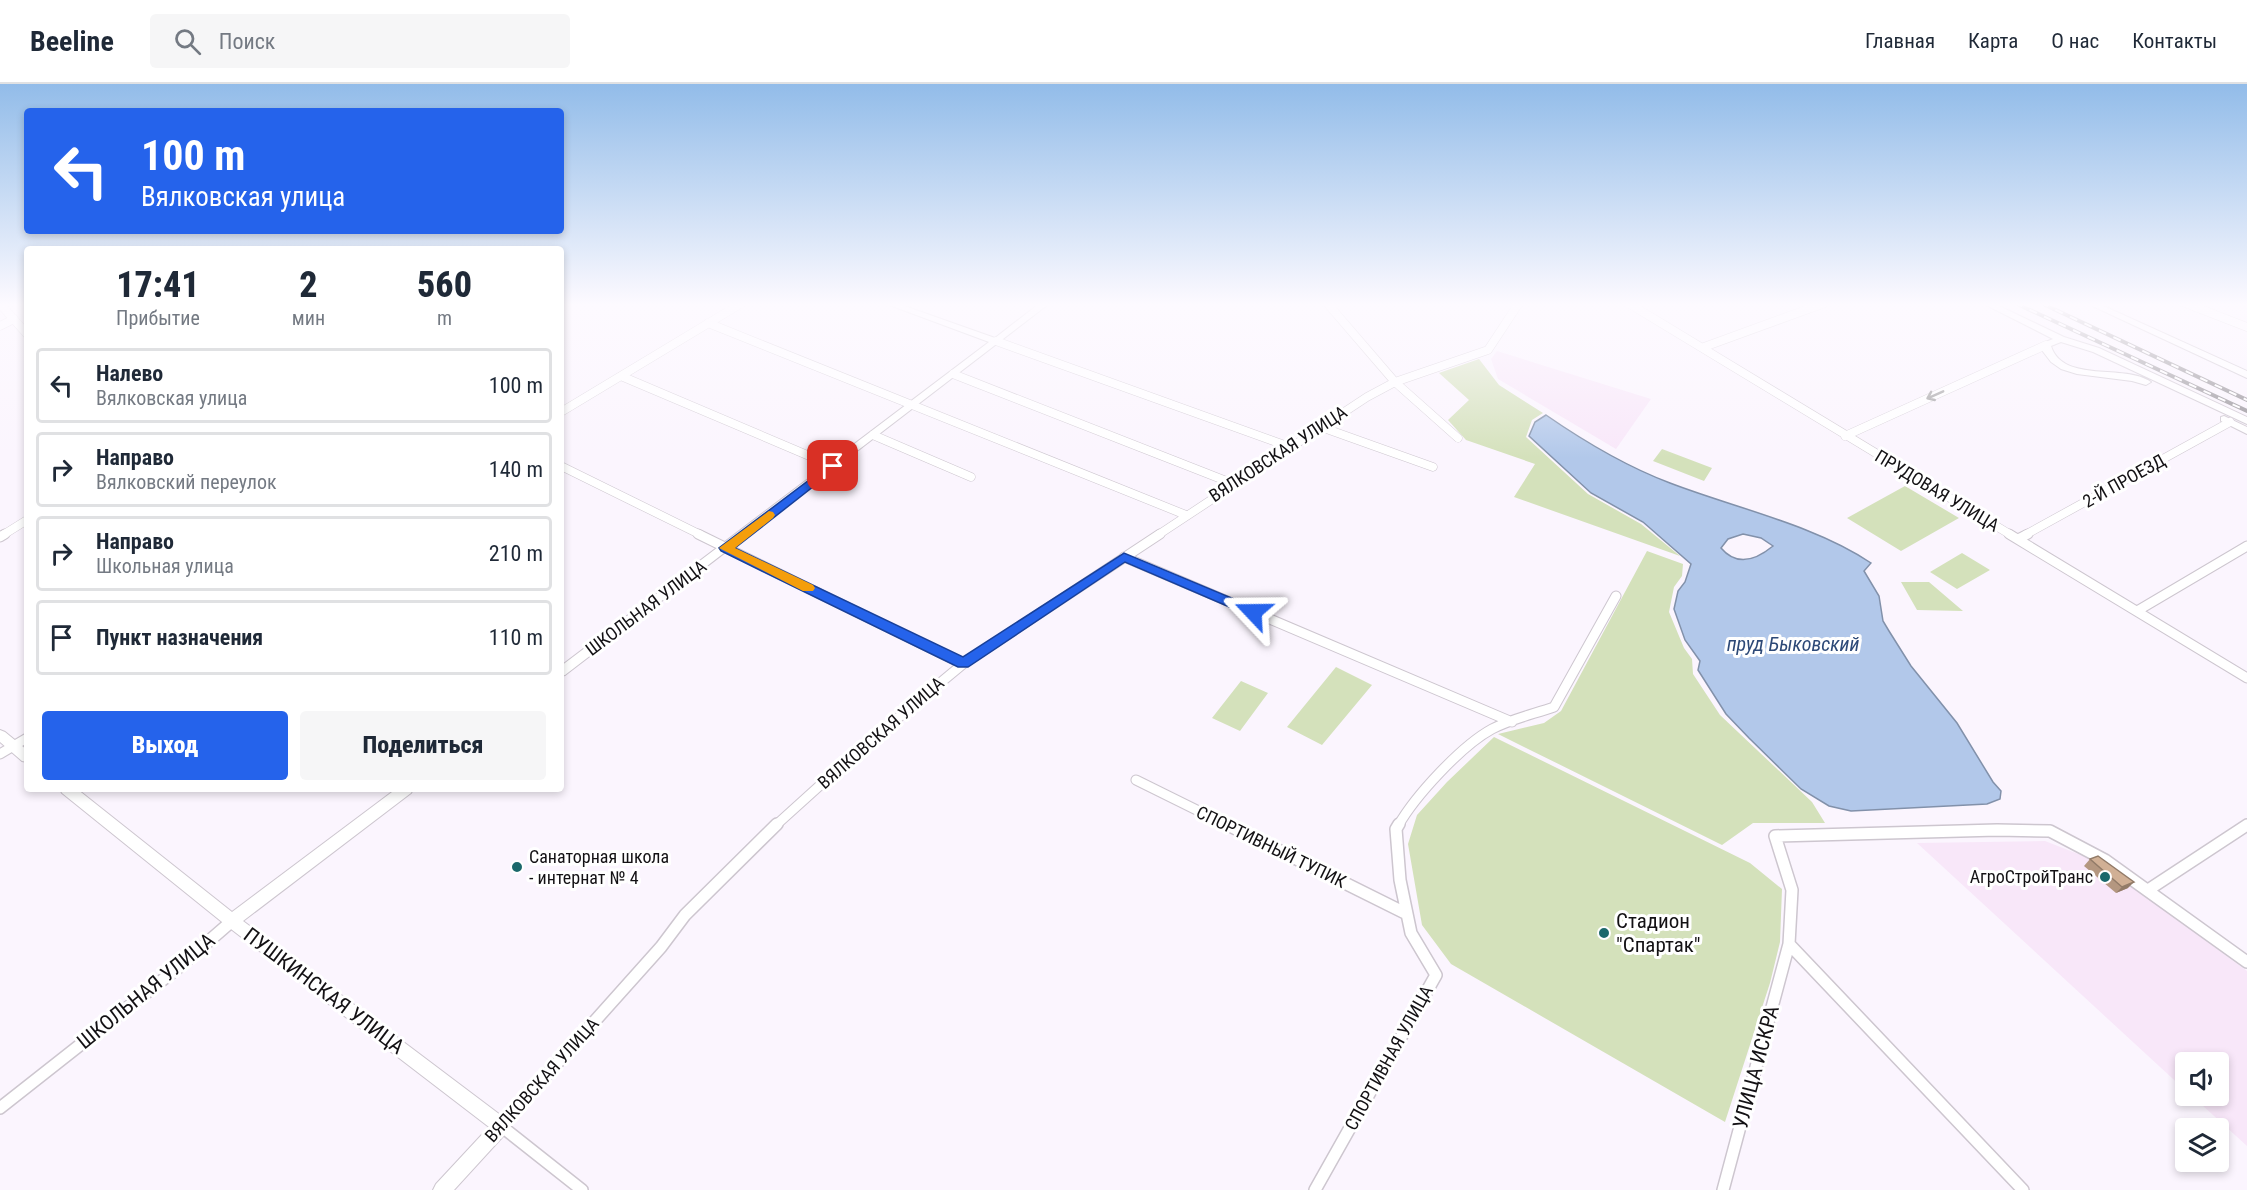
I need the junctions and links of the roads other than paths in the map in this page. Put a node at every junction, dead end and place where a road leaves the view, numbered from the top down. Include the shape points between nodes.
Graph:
1 (656, 355) edge
2 (787, 355) edge
3 (978, 355) edge
4 (1034, 355) edge
5 (1372, 355) edge
6 (1475, 355) edge
7 (1715, 355) edge
8 (2025, 355) edge
9 (2049, 355) edge
10 (2106, 355) edge
11 (2203, 355) edge
12 (953, 374) junction
13 (2247, 375) edge
14 (621, 376) junction
15 (1395, 382) junction
16 (912, 405) junction
17 (564, 410) edge
18 (2247, 421) edge
19 (2230, 423) junction
20 (1321, 427) junction
21 (2247, 431) edge
22 (873, 435) junction
23 (1845, 436) junction
24 (1458, 438) dead end
25 (1290, 447) junction
26 (833, 466) junction
27 (1433, 467) dead end
28 (564, 468) edge
29 (971, 477) dead end
30 (1234, 484) junction
31 (1186, 515) junction
32 (24, 522) edge
33 (0, 537) edge
34 (2018, 539) junction
35 (2247, 546) edge
36 (725, 548) junction
37 (1124, 557) junction
38 (1616, 596) dead end
39 (2137, 611) junction
40 (963, 664) junction
41 (564, 670) edge
42 (2247, 678) edge
43 (1512, 722) junction
44 (0, 735) edge
45 (24, 740) edge
46 (13, 746) junction
47 (0, 754) edge
48 (24, 755) edge
49 (1136, 780) dead end
50 (71, 792) edge
51 (402, 792) edge
52 (2247, 825) edge
53 (2148, 890) junction
54 (1407, 914) junction
55 (232, 921) junction
56 (1789, 944) junction
57 (2247, 962) edge
58 (0, 1108) edge
59 (501, 1126) junction
60 (442, 1190) edge
61 (582, 1190) edge
62 (1315, 1190) edge
63 (1723, 1190) edge
64 (2023, 1190) edge

1 - 14 street
2 - 16 street
3 - 12 main road, ШКОЛЬНАЯ УЛИЦА
4 - 25 street
5 - 15 street
6 - 15 street, ВЯЛКОВСКАЯ УЛИЦА
7 - 23 street, ПРУДОВАЯ УЛИЦА
8 -> 23 street
9 - 19 main road via 2082,373 2133,376
10 - 18 main road
11 - 13 main road
12 - 16 main road, ШКОЛЬНАЯ УЛИЦА
12 - 30 street
14 - 17 street
14 - 26 street
15 - 20 street, ВЯЛКОВСКАЯ УЛИЦА
15 - 24 street
16 - 22 main road, ШКОЛЬНАЯ УЛИЦА
16 - 31 street
19 - 21 main road
19 - 34 street, 2-Й ПРОЕЗД
20 - 25 street, ВЯЛКОВСКАЯ УЛИЦА
20 - 27 street
22 - 26 main road, ШКОЛЬНАЯ УЛИЦА
22 - 29 street
23 - 34 street, ПРУДОВАЯ УЛИЦА
25 - 30 street, ВЯЛКОВСКАЯ УЛИЦА
26 - 36 main road, ШКОЛЬНАЯ УЛИЦА
28 - 36 street
30 - 31 street, ВЯЛКОВСКАЯ УЛИЦА
31 - 37 street, ВЯЛКОВСКАЯ УЛИЦА
32 - 33 street
34 - 39 street, ПРУДОВАЯ УЛИЦА
35 - 39 street
36 - 40 street
36 - 41 main road, ШКОЛЬНАЯ УЛИЦА
37 - 40 street, ВЯЛКОВСКАЯ УЛИЦА
37 - 43 street
38 - 43 street, СПОРТИВНАЯ УЛИЦА via 1554,707
39 - 42 street, ПРУДОВАЯ УЛИЦА
40 - 59 street, ВЯЛКОВСКАЯ УЛИЦА via 858,751 719,878
43 - 54 street, СПОРТИВНАЯ УЛИЦА via 1475,740 1410,805 1396,829
44 - 46 main road
45 - 46 street
46 - 47 street
46 - 48 main road
49 - 54 street, СПОРТИВНЫЙ ТУПИК
50 - 55 main road, ПУШКИНСКАЯ УЛИЦА
51 - 55 main road, ШКОЛЬНАЯ УЛИЦА
52 - 53 street
53 - 56 street, УЛИЦА ИСКРА via 2105,860 2050,831 1775,836 1792,890
53 - 57 street
54 - 62 street, СПОРТИВНАЯ УЛИЦА via 1411,933 1436,975
55 - 58 street, ШКОЛЬНАЯ УЛИЦА
55 - 59 main road, ПУШКИНСКАЯ УЛИЦА
56 - 63 street, УЛИЦА ИСКРА
56 - 64 street
59 - 60 main road, ВЯЛКОВСКАЯ УЛИЦА
59 - 61 street, ПУШКИНСКАЯ УЛИЦА

